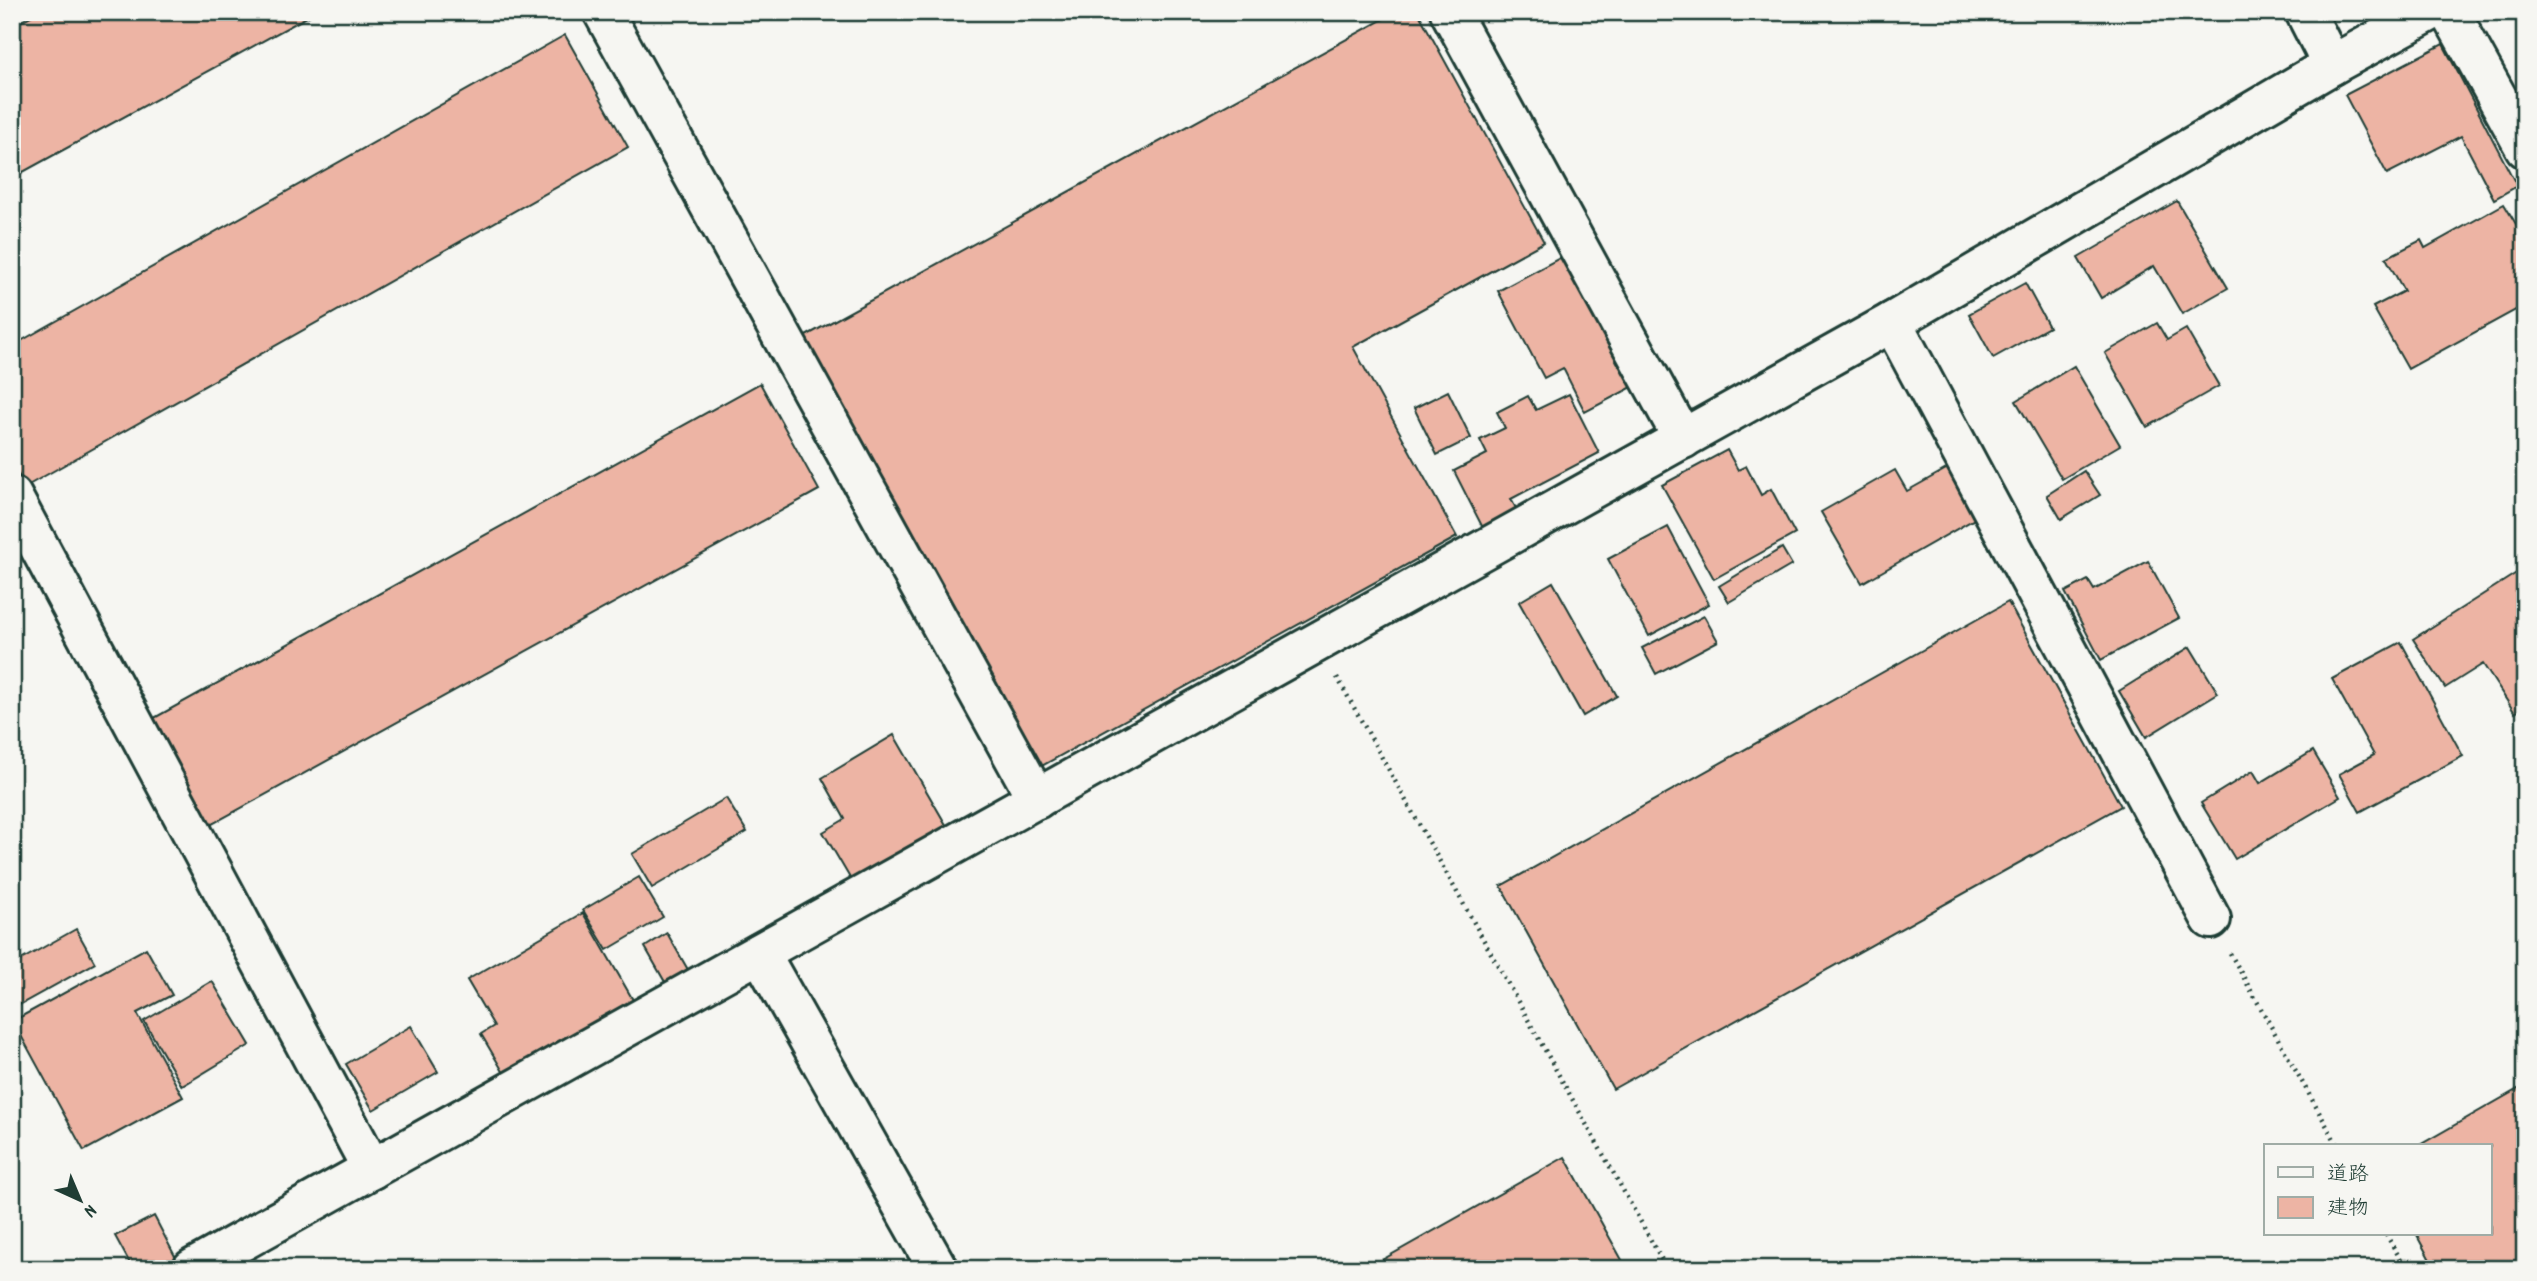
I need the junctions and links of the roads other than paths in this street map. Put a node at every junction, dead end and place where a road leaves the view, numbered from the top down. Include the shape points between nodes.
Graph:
1 (603, 12) edge
2 (1450, 12) edge
3 (2305, 12) edge
4 (2429, 12) edge
5 (2450, 12) edge
6 (2332, 65) junction
7 (2525, 148) edge
8 (1892, 323) junction
9 (1683, 439) junction
10 (12, 496) edge
11 (1037, 799) junction
12 (2211, 919) road end
13 (760, 953) junction
14 (372, 1169) junction
15 (236, 1258) edge
16 (192, 1269) edge
17 (939, 1269) edge

1 - 11 street
2 - 9 street
3 - 6 street
4 - 6 street
5 - 7 street
6 - 8 street
8 - 9 street
8 - 12 street
9 - 11 street
10 - 14 street
11 - 13 street
13 - 14 street
13 - 17 street
14 - 15 street
15 - 16 street

